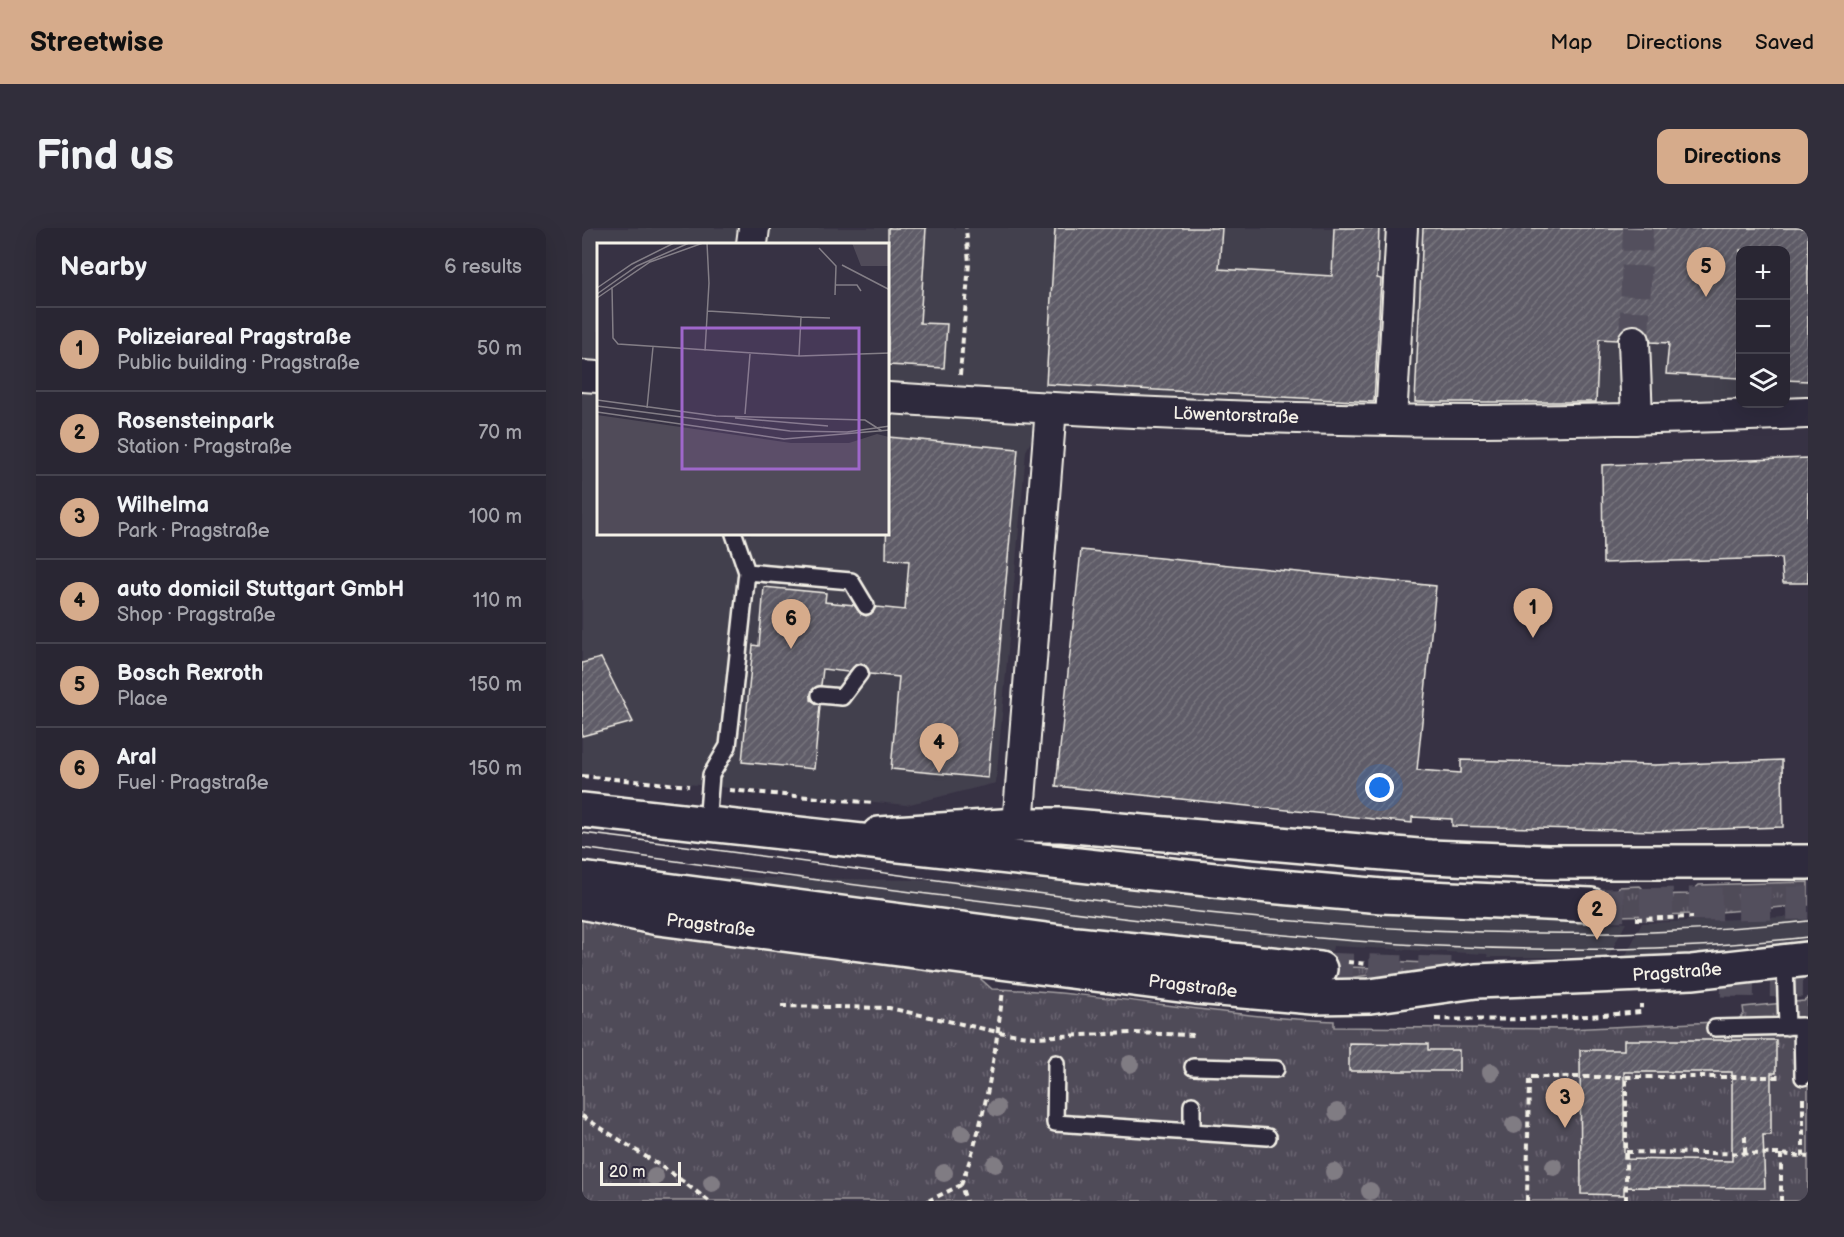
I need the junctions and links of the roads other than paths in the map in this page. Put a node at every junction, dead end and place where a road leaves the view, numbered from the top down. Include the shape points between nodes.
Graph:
1 (754, 228) edge
2 (1402, 228) edge
3 (752, 243) edge
4 (1635, 341) tunnel mouth
5 (582, 376) edge
6 (597, 377) edge
7 (890, 398) edge
8 (1051, 408) junction
9 (1808, 413) edge
10 (1391, 420) junction
11 (1637, 420) junction
12 (735, 536) edge
13 (747, 572) junction
14 (866, 606) dead end
15 (860, 674) dead end
16 (820, 695) dead end
17 (582, 810) edge
18 (707, 824) junction
19 (1018, 825) junction
20 (820, 836) junction
21 (1808, 862) edge
22 (582, 879) edge
23 (582, 902) edge
24 (1591, 905) tunnel mouth
25 (1797, 960) edge
26 (1334, 966) tunnel mouth
27 (1786, 1027) junction
28 (1715, 1028) dead end
29 (1056, 1064) dead end
30 (1193, 1067) dead end
31 (1276, 1069) dead end
32 (1803, 1077) road end
33 (1192, 1105) dead end
34 (1192, 1132) junction
35 (1268, 1137) dead end

1 - 3 street
2 - 10 street
4 - 11 street
5 - 6 street
7 - 8 street, Löwentorstraße
8 - 10 street, Löwentorstraße
8 - 19 street
9 - 11 street, Löwentorstraße
10 - 11 street, Löwentorstraße
12 - 13 lane
13 - 14 lane via 851,582
13 - 18 lane via 742,687 728,746 711,775
15 - 16 lane via 842,697
17 - 18 main road
18 - 20 main road
19 - 20 main road
19 - 21 main road via 1062,825 1474,859
20 - 24 main road via 1280,887 1382,896
22 - 26 main road via 1076,944
23 - 25 main road, Pragstraße via 658,918 1196,987 1312,997 1370,996 1476,981 1692,972
25 - 27 lane
27 - 28 lane
27 - 32 lane via 1802,1026
29 - 34 lane via 1055,1123
30 - 31 lane
33 - 34 lane
34 - 35 lane

